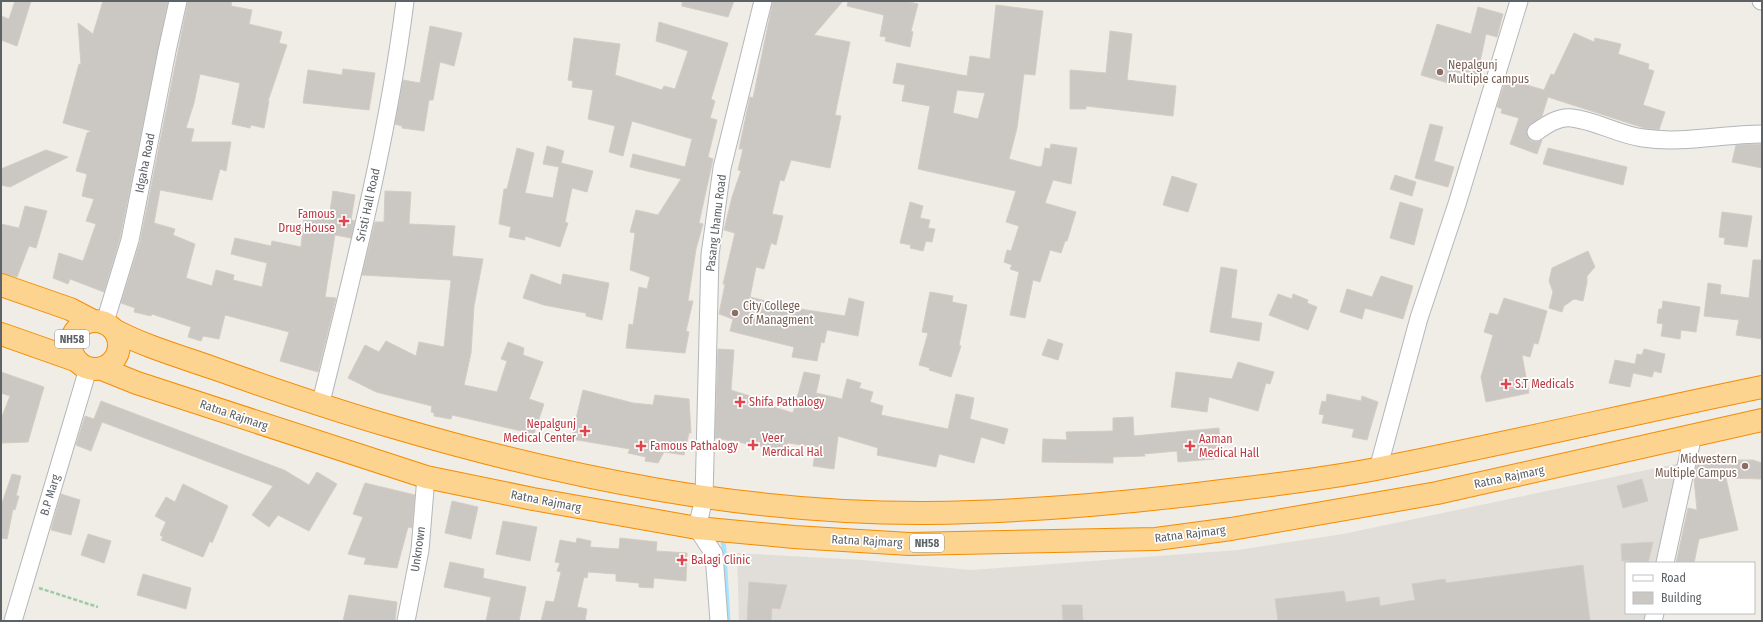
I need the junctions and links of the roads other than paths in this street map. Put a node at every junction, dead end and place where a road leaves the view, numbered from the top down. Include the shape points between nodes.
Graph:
1 (178, 1) edge
2 (405, 1) edge
3 (763, 1) edge
4 (1519, 1) edge
5 (1536, 132) dead end
6 (1762, 134) edge
7 (1, 285) edge
8 (104, 324) junction
9 (1, 334) edge
10 (89, 366) junction
11 (1762, 386) edge
12 (320, 406) junction
13 (1762, 420) edge
14 (1693, 435) junction
15 (1378, 469) junction
16 (426, 477) junction
17 (704, 498) junction
18 (697, 528) junction
19 (1665, 562) edge
20 (14, 621) edge
21 (406, 621) edge
22 (719, 621) edge

1 - 8 street, Idgaha Road via 130,240
2 - 12 street, Sristi Hall Road via 399,47 365,226
3 - 17 street, Pasang Lhamu Road via 722,168 710,255
4 - 15 street via 1419,318
5 - 6 street via 1550,122 1571,117 1644,139 1688,140 1735,134
7 - 8 highway, NH58
8 - 10 highway via 119,340 119,352 114,361
8 - 10 highway, NH58 via 82,324 74,332 71,341 72,351
8 - 12 highway, NH58 via 157,349
9 - 10 highway, Ratna Rajmarg / NH58
10 - 16 highway, Ratna Rajmarg / NH58
10 - 20 street, B.P Marg
11 - 15 highway, NH58
12 - 17 highway, NH58 via 438,440 573,473
13 - 14 highway, Ratna Rajmarg / NH58
14 - 18 highway, Ratna Rajmarg / NH58 via 1436,493 1296,519 1156,539 909,544
14 - 19 street
15 - 17 highway, NH58 via 1158,500 1046,510 924,513 812,508
16 - 18 highway, Ratna Rajmarg / NH58
16 - 21 street, Unknown via 420,550
17 - 18 street, Pasang Lhamu Road
18 - 22 street via 714,554

